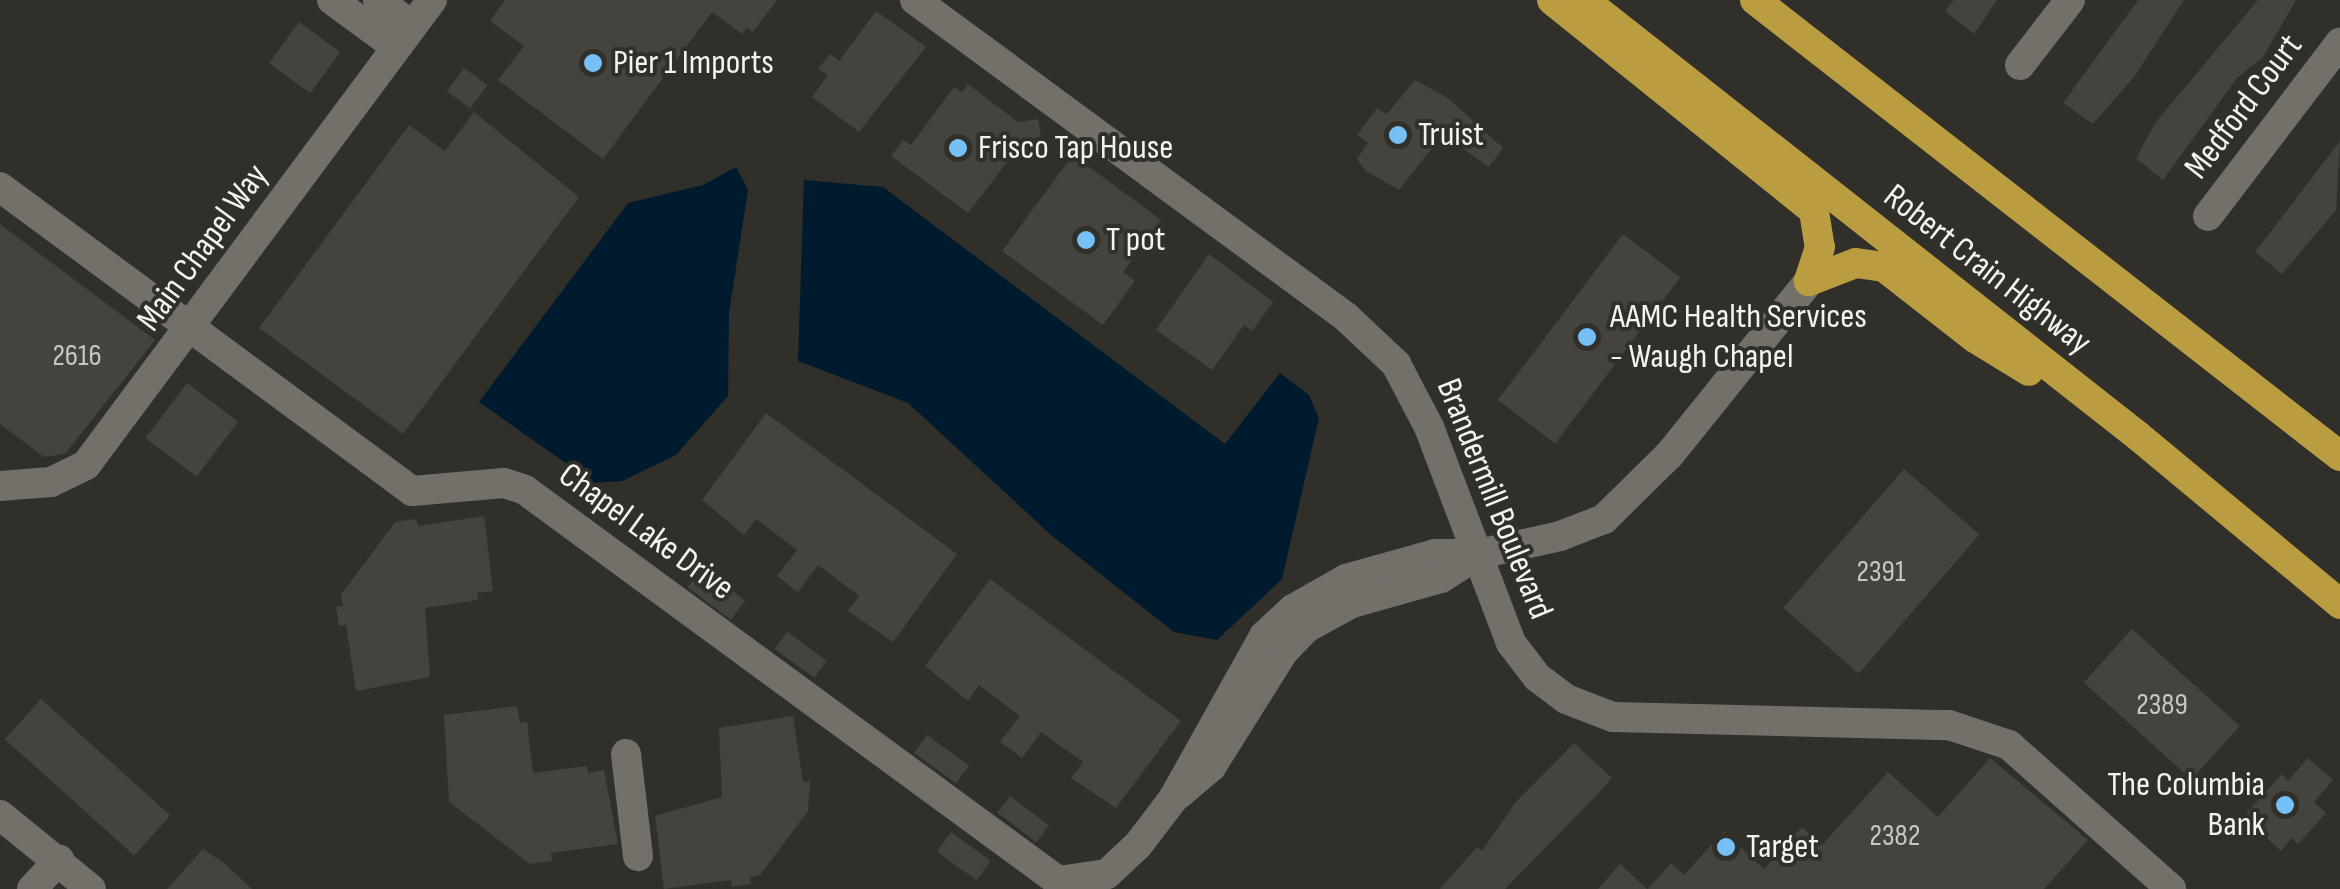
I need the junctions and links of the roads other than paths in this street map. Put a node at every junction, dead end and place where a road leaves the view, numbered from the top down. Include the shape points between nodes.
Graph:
1 (332, 0) edge
2 (378, 0) edge
3 (432, 0) edge
4 (916, 0) edge
5 (1552, 0) edge
6 (1584, 0) edge
7 (1755, 0) edge
8 (2070, 0) edge
9 (404, 36) junction
10 (2340, 44) edge
11 (2020, 64) dead end
12 (0, 186) edge
13 (2208, 216) dead end
14 (1809, 281) junction
15 (192, 327) junction
16 (2138, 436) junction
17 (2340, 456) edge
18 (0, 486) edge
19 (1479, 554) junction
20 (2340, 604) edge
21 (626, 754) dead end
22 (0, 815) edge
23 (638, 856) dead end
24 (58, 860) junction
25 (32, 889) edge
26 (90, 889) edge
27 (2171, 889) edge

1 - 9 street
2 - 9 street
3 - 9 street, Main Chapel Way
4 - 19 street, Brandermill Boulevard via 1346,317 1396,364
5 - 14 highway via 1814,210 1820,247
6 - 16 highway, Robert Crain Highway
7 - 17 highway, Robert Crain Highway
8 - 11 street
9 - 15 street, Main Chapel Way
10 - 13 street, Medford Court
12 - 15 street, Chapel Lake Drive
14 - 16 highway via 1856,263 1884,267 1975,338
14 - 19 street, Chapel Lake Drive via 1670,454 1604,519
15 - 18 street, Main Chapel Way via 86,465 51,482
15 - 19 street, Chapel Lake Drive via 412,491 504,484 525,490 1058,881 1107,874 1172,798 1264,636 1293,608 1346,579 1435,554
16 - 20 highway, Robert Crain Highway
19 - 27 street, Brandermill Boulevard via 1511,643 1537,677 1566,699 1613,717 1949,725 2010,745
21 - 23 street
22 - 24 street
24 - 25 street
24 - 26 street

